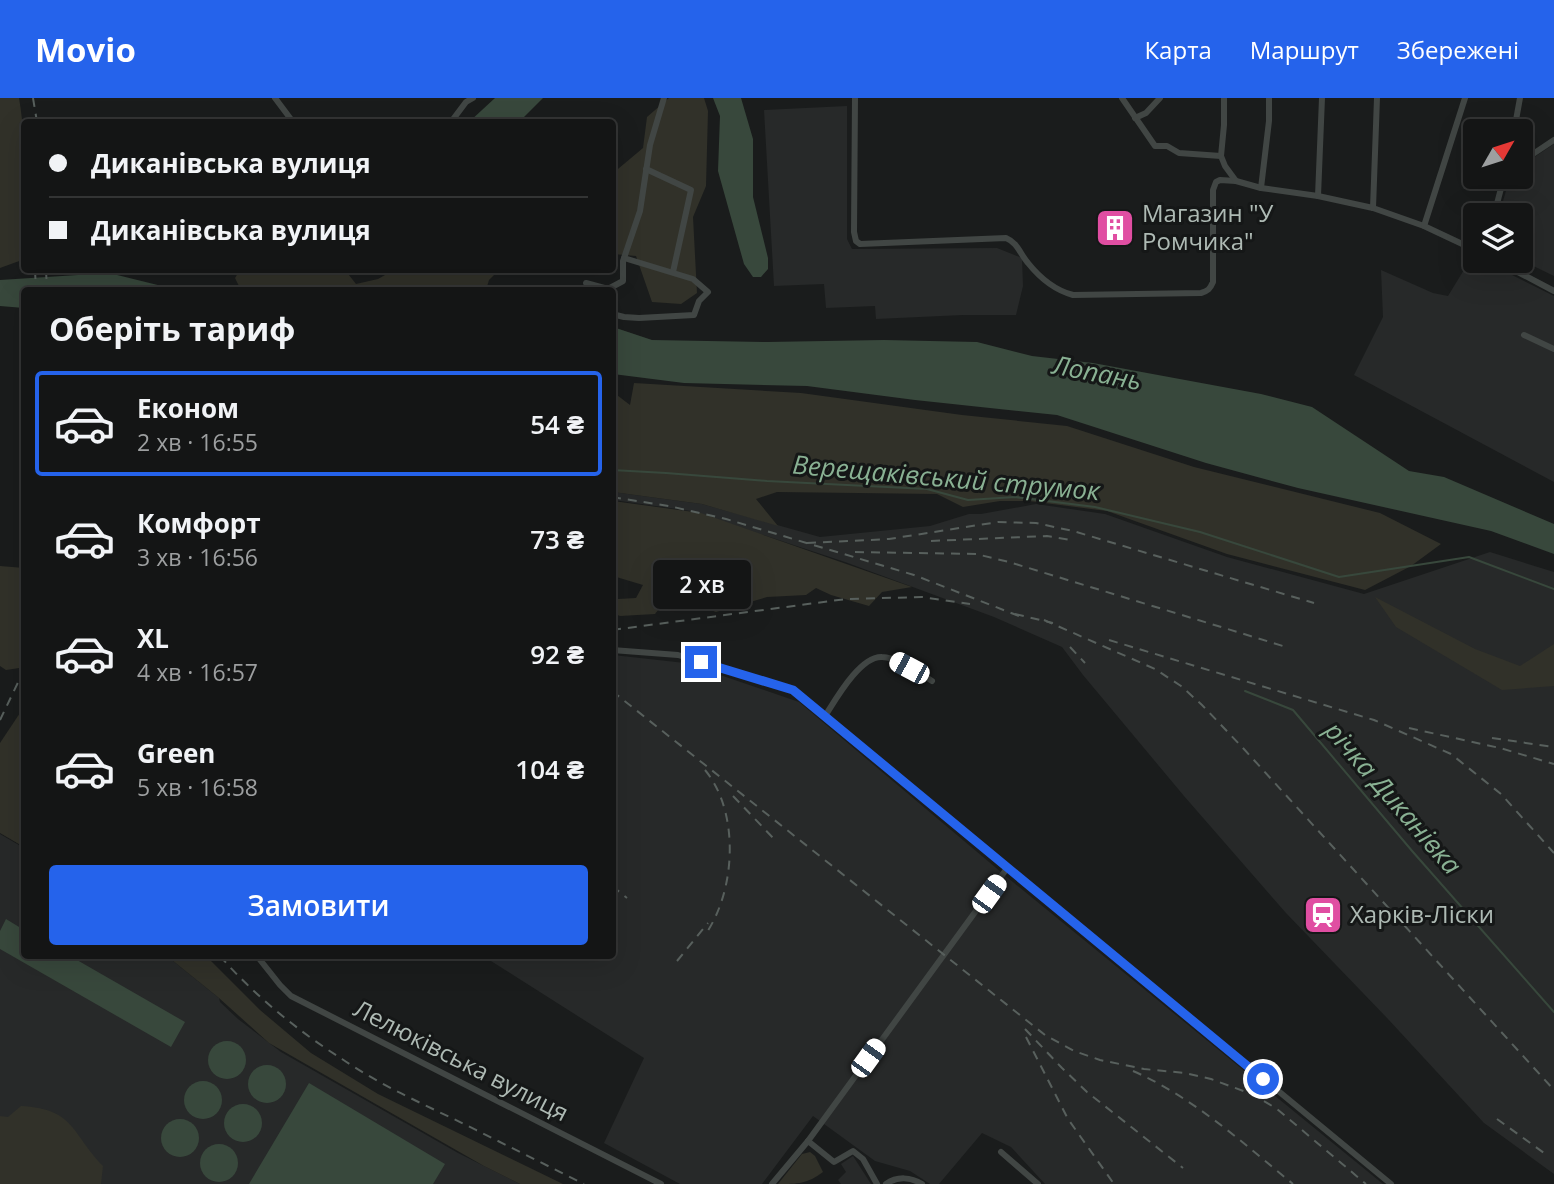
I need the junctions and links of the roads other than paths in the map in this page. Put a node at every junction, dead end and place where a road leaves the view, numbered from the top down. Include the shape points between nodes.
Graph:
1 (275, 98) edge
2 (473, 98) edge
3 (664, 98) edge
4 (855, 98) edge
5 (1122, 98) edge
6 (1160, 98) edge
7 (1224, 98) edge
8 (1269, 98) edge
9 (1322, 98) edge
10 (1377, 98) edge
11 (1465, 98) edge
12 (1520, 98) edge
13 (1135, 118) junction
14 (291, 119) edge
15 (453, 119) edge
16 (1516, 119) edge
17 (1554, 140) edge
18 (1533, 154) edge
19 (1221, 156) junction
20 (646, 169) junction
21 (1236, 181) junction
22 (1261, 188) junction
23 (1318, 196) junction
24 (1373, 208) junction
25 (1424, 226) junction
26 (1463, 244) edge
27 (624, 258) junction
28 (673, 272) junction
29 (1520, 273) edge
30 (586, 283) dead end
31 (599, 287) edge
32 (613, 287) edge
33 (1554, 291) edge
34 (616, 315) edge
35 (1524, 335) dead end
36 (1554, 349) edge
37 (616, 650) edge
38 (932, 681) dead end
39 (825, 716) junction
40 (1009, 867) junction
41 (259, 959) edge
42 (808, 1141) junction
43 (1002, 1152) dead end
44 (661, 1184) edge
45 (772, 1184) edge
46 (877, 1184) edge
47 (886, 1184) edge
48 (922, 1184) edge
49 (1038, 1184) edge
50 (1391, 1184) edge

1 - 14 street
2 - 15 street
3 - 20 street
4 - 21 street via 856,241 1006,238 1049,284 1073,295 1207,291 1213,282 1213,190 1220,180
5 - 13 street
6 - 13 street
7 - 19 street
8 - 22 street
9 - 23 street
10 - 24 street
11 - 25 street
12 - 16 street
13 - 19 street via 1155,146
17 - 18 street
19 - 21 street
20 - 27 street via 640,211
20 - 28 street via 691,190
21 - 22 street
22 - 23 street
23 - 24 street
24 - 25 street
25 - 26 street
27 - 28 street
27 - 32 street via 623,281
28 - 34 street via 693,279 708,292 699,300 694,315
29 - 33 street
30 - 31 street
35 - 36 street
37 - 39 street via 678,655 793,690
38 - 39 street via 881,656 859,669
39 - 40 street
40 - 42 street
40 - 50 street
41 - 44 street, Лелюківська вулиця via 291,996
42 - 45 street
42 - 46 street via 834,1162 853,1151
43 - 49 street
47 - 48 street via 908,1179

